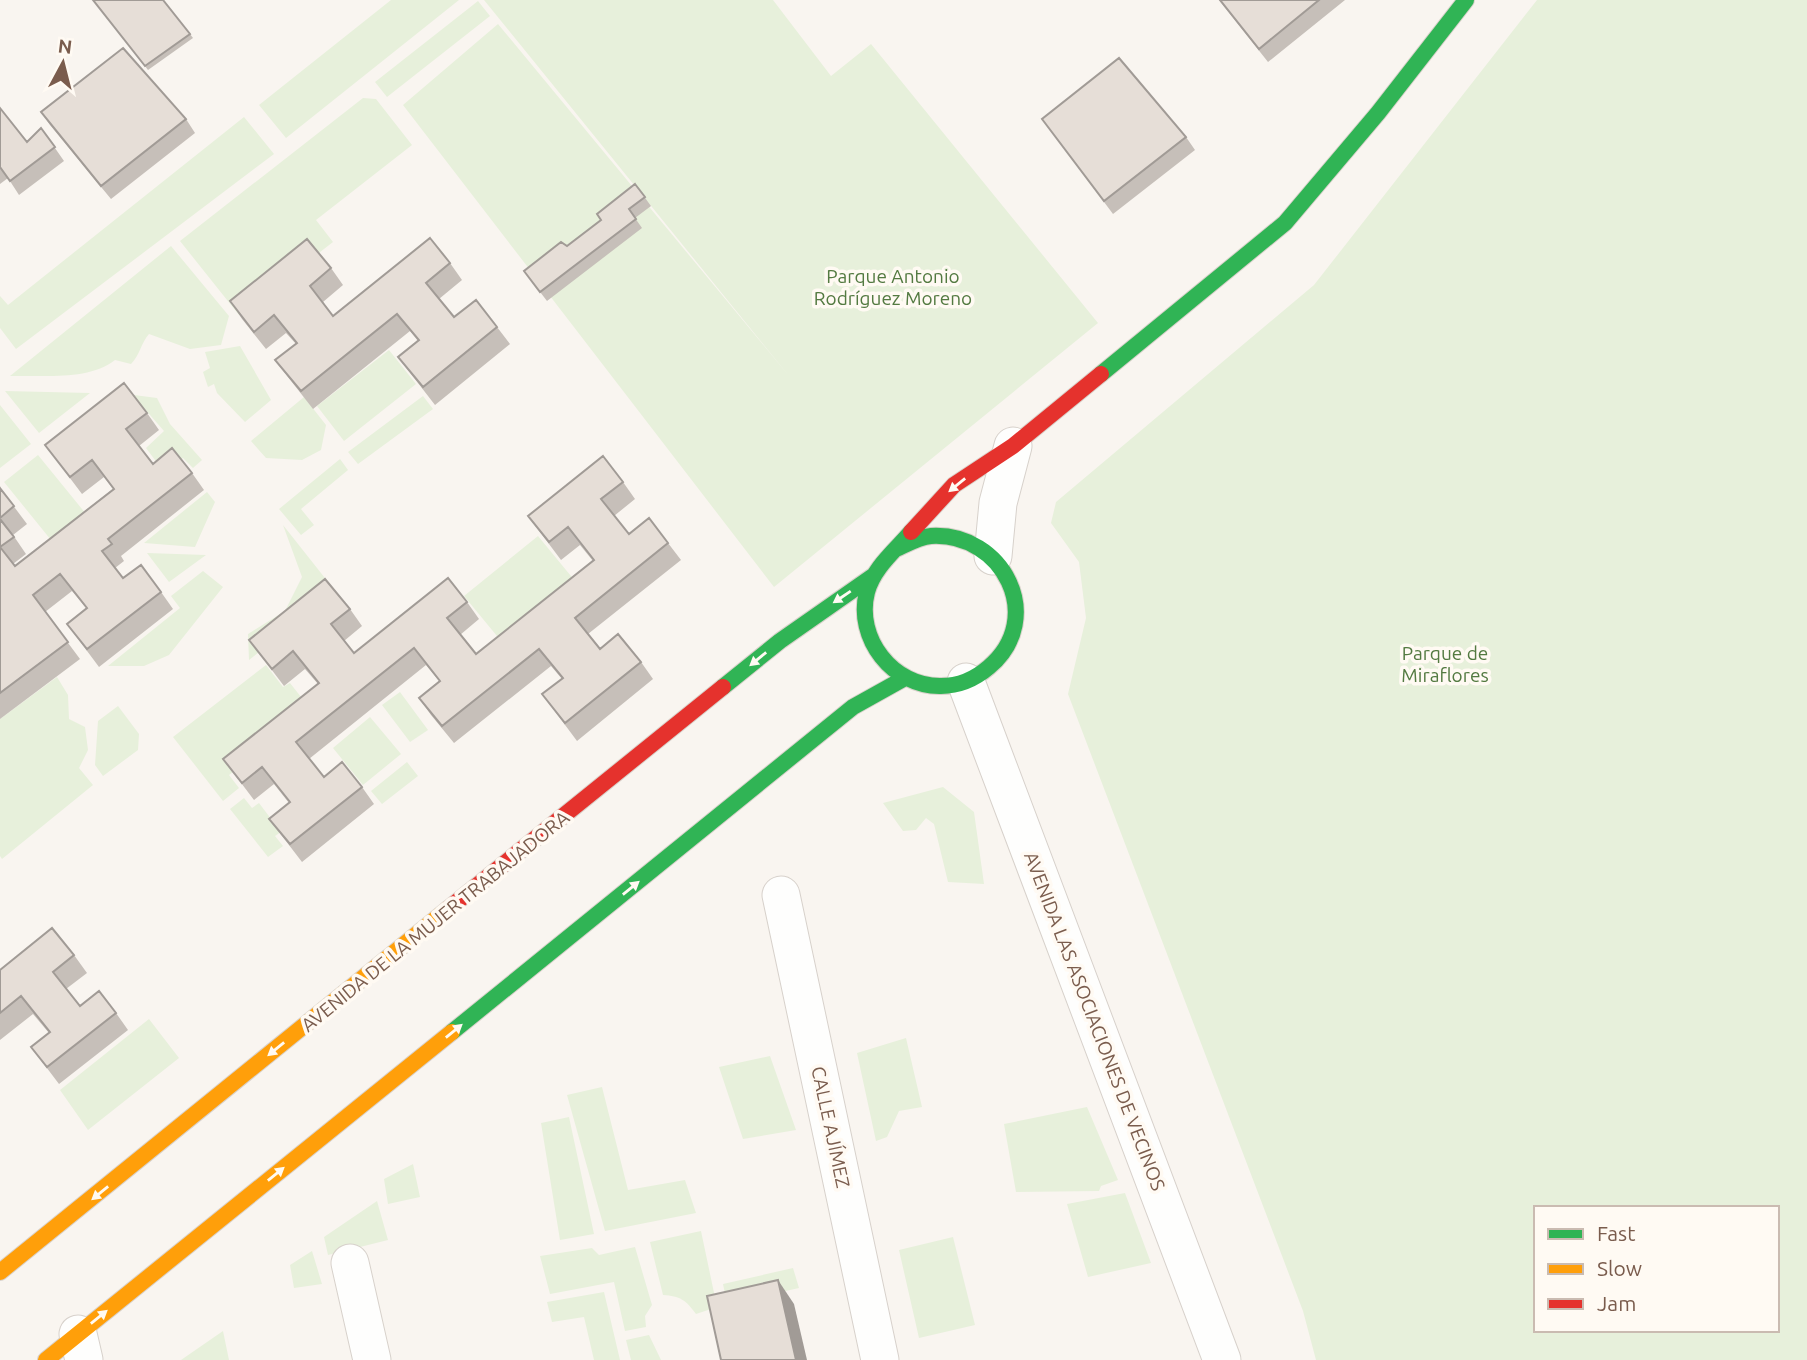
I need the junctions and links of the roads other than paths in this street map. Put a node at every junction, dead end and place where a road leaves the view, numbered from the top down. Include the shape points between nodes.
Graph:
1 (1466, 0) edge
2 (1013, 446) junction
3 (896, 550) junction
4 (993, 556) junction
5 (873, 576) junction
6 (905, 678) junction
7 (966, 682) junction
8 (781, 895) dead end
9 (349, 1263) dead end
10 (0, 1272) edge
11 (81, 1347) edge
12 (46, 1360) edge
13 (372, 1360) edge
14 (880, 1360) edge
15 (1223, 1360) edge

1 - 2 street via 1369,127 1274,233
2 -> 3 street via 954,485
2 - 4 street via 998,503
3 - 4 street via 928,536 946,536 963,539
3 - 5 street
4 - 7 street via 1013,588 1013,634 995,663
5 - 6 street via 865,604 868,633 882,660
5 -> 10 street, AVENIDA DE LA MUJER TRABAJADORA via 780,641
6 - 7 street via 935,686
11 -> 6 street via 853,707
7 - 15 street, AVENIDA LAS ASOCIACIONES DE VECINOS
8 - 14 street, CALLE AJÍMEZ
9 - 13 street
11 - 12 street

